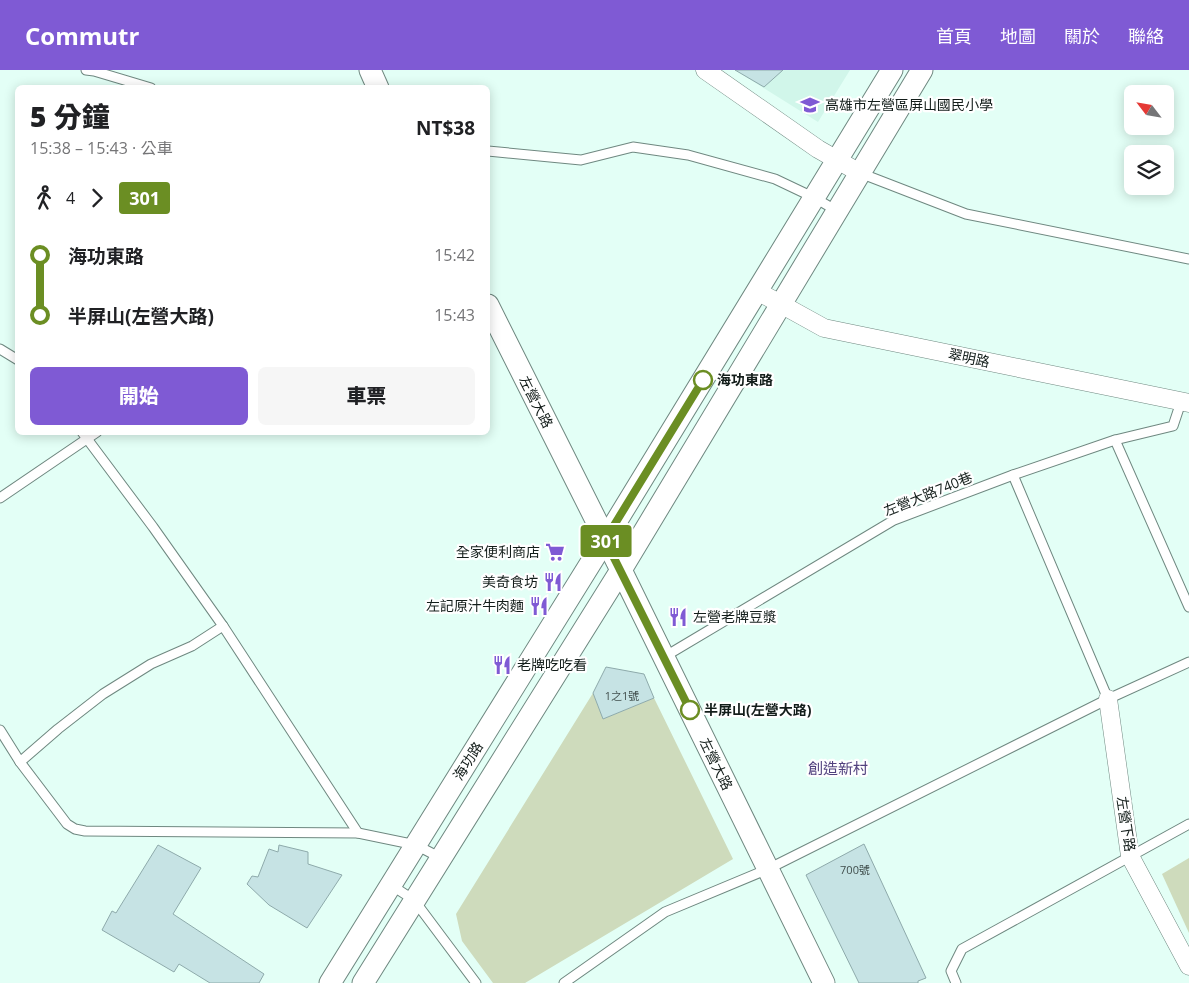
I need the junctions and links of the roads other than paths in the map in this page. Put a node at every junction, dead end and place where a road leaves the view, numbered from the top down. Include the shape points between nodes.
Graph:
1 (86, 70) edge
2 (370, 70) edge
3 (705, 70) edge
4 (892, 70) edge
5 (922, 70) edge
6 (141, 85) edge
7 (377, 85) edge
8 (490, 151) edge
9 (837, 160) junction
10 (860, 173) junction
11 (815, 198) junction
12 (838, 211) junction
13 (1189, 259) edge
14 (757, 291) junction
15 (781, 305) junction
16 (490, 311) edge
17 (0, 349) edge
18 (15, 358) edge
19 (1185, 403) edge
20 (84, 436) edge
21 (1115, 440) junction
22 (1014, 475) junction
23 (0, 498) edge
24 (605, 540) junction
25 (621, 570) junction
26 (1189, 607) edge
27 (222, 626) junction
28 (664, 657) junction
29 (1189, 662) edge
30 (1108, 699) junction
31 (0, 730) edge
32 (20, 762) junction
33 (1189, 824) edge
34 (358, 833) junction
35 (416, 844) junction
36 (1130, 856) junction
37 (441, 858) junction
38 (768, 869) junction
39 (391, 885) junction
40 (414, 900) junction
41 (1189, 966) edge
42 (330, 983) edge
43 (362, 983) edge
44 (476, 983) edge
45 (564, 983) edge
46 (824, 983) edge
47 (956, 983) edge

1 - 6 lane
2 - 7 street
3 - 9 street
4 - 9 street
5 - 10 street
8 - 11 lane via 580,160 633,147 688,156 775,179
9 - 10 street
9 - 11 street
10 - 12 street
10 - 13 lane via 966,214
11 - 12 lane
11 - 14 street
12 - 15 street
14 - 15 street, 翠明路
14 - 24 street
15 - 19 street, 翠明路 via 824,328
15 - 25 street
16 - 24 street, 左營大路 via 496,329
17 - 18 lane
19 - 21 lane, 左營大路740巷 via 1173,426
20 - 23 lane
20 - 27 lane
21 - 22 lane, 左營大路740巷
21 - 26 lane
22 - 28 lane, 左營大路740巷 via 894,520
22 - 30 lane
24 - 25 street, 左營大路
24 - 35 street, 海功路
25 - 28 street, 左營大路
25 - 37 street, 海功路
27 - 32 lane via 103,694
27 - 34 lane
28 - 38 street, 左營大路
29 - 30 lane
30 - 36 street, 左營下路
30 - 38 lane
31 - 32 lane
32 - 34 lane via 67,824 75,829
33 - 36 lane
34 - 35 lane
35 - 37 lane
35 - 39 street, 海功路
36 - 41 street, 左營下路
36 - 47 lane via 962,949 950,970
37 - 40 street, 海功路
38 - 45 lane via 665,912
38 - 46 street, 左營大路
39 - 40 lane
39 - 42 street, 海功路
40 - 43 street, 海功路
40 - 44 lane

